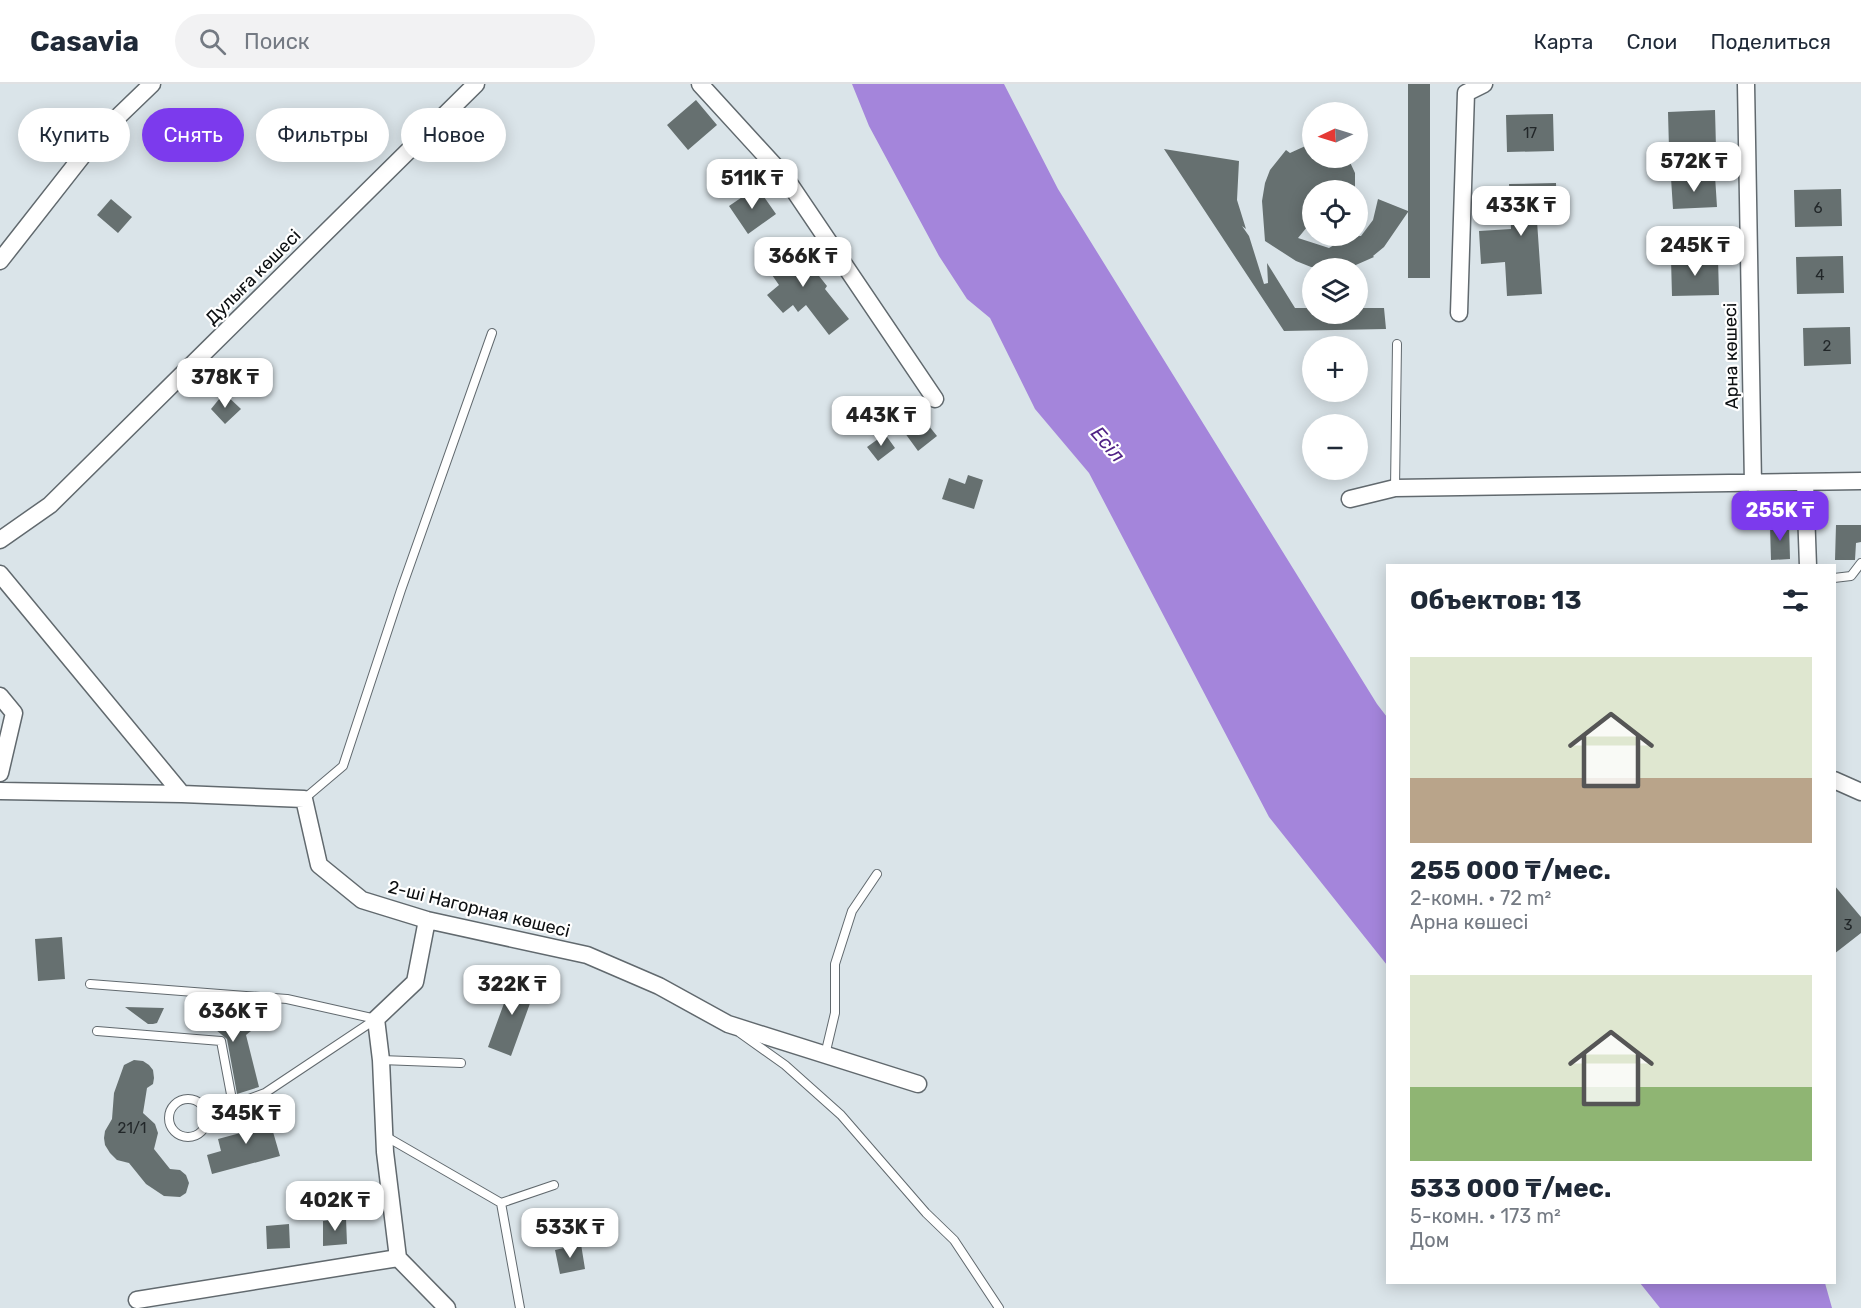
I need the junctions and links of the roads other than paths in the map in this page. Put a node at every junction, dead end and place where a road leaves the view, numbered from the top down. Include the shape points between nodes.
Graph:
1 (152, 84) edge
2 (476, 84) edge
3 (700, 84) edge
4 (1484, 84) edge
5 (1746, 84) edge
6 (0, 261) edge
7 (1459, 313) dead end
8 (492, 333) dead end
9 (1397, 344) dead end
10 (935, 399) dead end
11 (1861, 481) edge
12 (1805, 482) junction
13 (1753, 483) junction
14 (1395, 488) junction
15 (1350, 499) dead end
16 (0, 540) edge
17 (1861, 563) edge
18 (1808, 564) edge
19 (0, 574) edge
20 (1836, 578) edge
21 (0, 696) edge
22 (0, 773) edge
23 (1836, 781) edge
24 (0, 790) edge
25 (1861, 792) edge
26 (182, 794) junction
27 (304, 800) junction
28 (877, 874) dead end
29 (427, 920) junction
30 (90, 984) dead end
31 (376, 1019) junction
32 (728, 1024) junction
33 (97, 1030) dead end
34 (825, 1055) junction
35 (381, 1060) junction
36 (461, 1063) dead end
37 (918, 1084) dead end
38 (234, 1105) junction
39 (206, 1115) junction
40 (385, 1136) junction
41 (554, 1185) dead end
42 (501, 1203) junction
43 (398, 1258) junction
44 (137, 1300) dead end
45 (447, 1308) edge
46 (520, 1308) edge
47 (999, 1308) edge

1 - 6 street via 99,136
2 - 16 street, Дулыға көшесі via 50,505
3 - 10 street via 785,177
4 - 7 street via 1466,93
5 - 13 street, Арна көшесі
8 - 27 lane via 343,766
9 - 14 lane
11 - 12 street
12 - 13 street
12 - 18 street
13 - 14 street
14 - 15 street
17 - 20 lane via 1851,576
19 - 26 street
21 - 22 street via 14,713
23 - 25 street
24 - 26 street
26 - 27 street
27 - 29 street, 2-ші Нагорная көшесі via 319,865 362,900
28 - 34 lane via 852,911 836,964 836,1012
29 - 31 street via 415,982
29 - 32 street, 2-ші Нагорная көшесі via 587,955 659,986
30 - 31 lane via 287,999
31 - 35 street
31 - 38 lane via 265,1093
32 - 34 street, 2-ші Нагорная көшесі
32 - 47 lane via 784,1065 841,1115 954,1240
33 - 38 lane via 221,1041
34 - 37 street, 2-ші Нагорная көшесі
35 - 36 lane
35 - 40 street
38 - 39 lane
39 - 39 lane via 204,1127 189,1137 177,1134 170,1124 173,1106 183,1100 195,1101
40 - 42 lane
40 - 43 street
41 - 42 lane
42 - 46 lane
43 - 44 street
43 - 45 street

